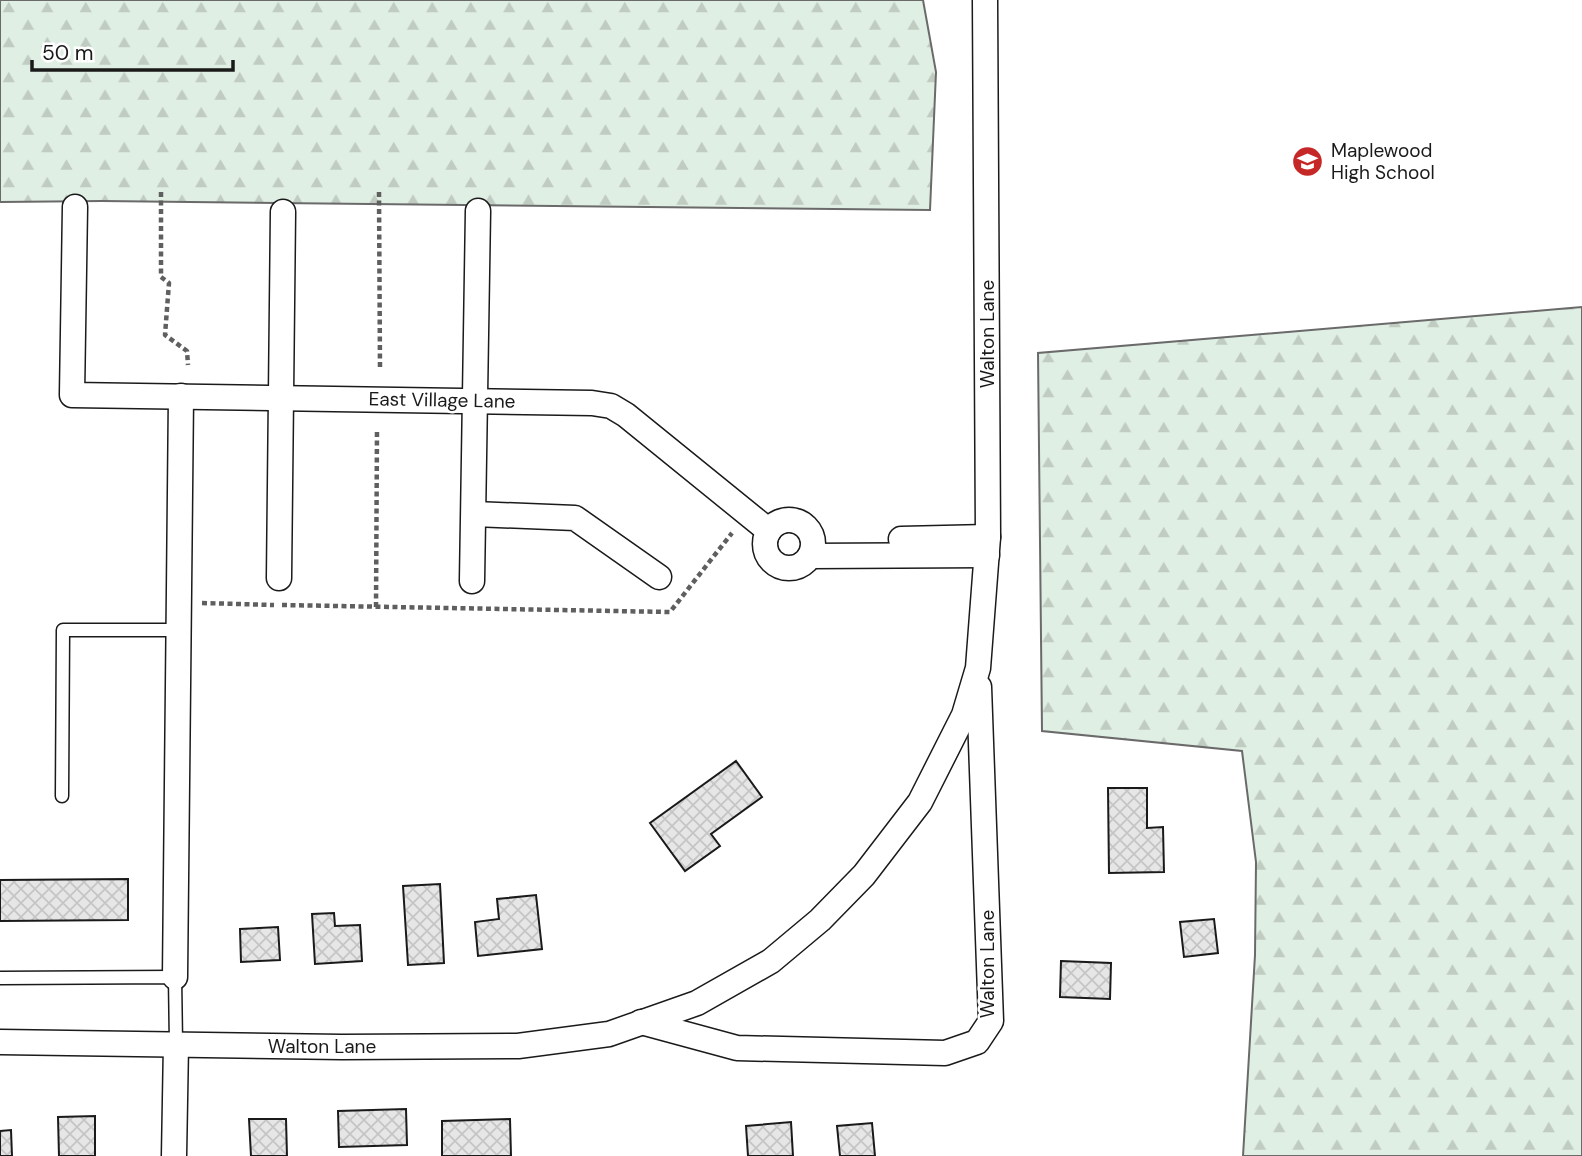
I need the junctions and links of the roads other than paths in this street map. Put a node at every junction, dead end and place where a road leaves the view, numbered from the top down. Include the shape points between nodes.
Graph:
1 (985, 0) edge
2 (75, 208) dead end
3 (478, 211) dead end
4 (283, 212) dead end
5 (181, 396) junction
6 (282, 397) junction
7 (476, 401) junction
8 (474, 514) junction
9 (769, 531) junction
10 (987, 546) junction
11 (812, 548) junction
12 (659, 577) dead end
13 (279, 578) dead end
14 (472, 581) dead end
15 (178, 630) junction
16 (978, 668) junction
17 (62, 796) dead end
18 (175, 977) junction
19 (0, 978) edge
20 (641, 1022) junction
21 (0, 1042) edge
22 (176, 1044) junction
23 (174, 1156) edge

1 - 10 street, Walton Lane
2 - 5 street, East Village Lane via 72,394
3 - 7 street
4 - 6 street
5 - 6 street, East Village Lane
5 - 15 street
6 - 7 street, East Village Lane
6 - 13 street
7 - 8 street
7 - 9 street, East Village Lane via 611,406
8 - 12 street via 575,517
8 - 14 street
9 - 11 street via 782,521 799,522 810,533
9 - 11 street via 764,546 777,566 800,566
10 - 11 street
10 - 16 street, Walton Lane
15 - 17 lane via 63,630
15 - 18 street
16 - 20 street, Walton Lane via 964,715 920,802 864,874 771,961 697,1003
16 - 20 street, Walton Lane via 991,1021 977,1042 945,1053 737,1048
18 - 19 lane
18 - 22 lane
20 - 22 street, Walton Lane via 609,1034 518,1045
21 - 22 street, Walton Lane
22 - 23 street

